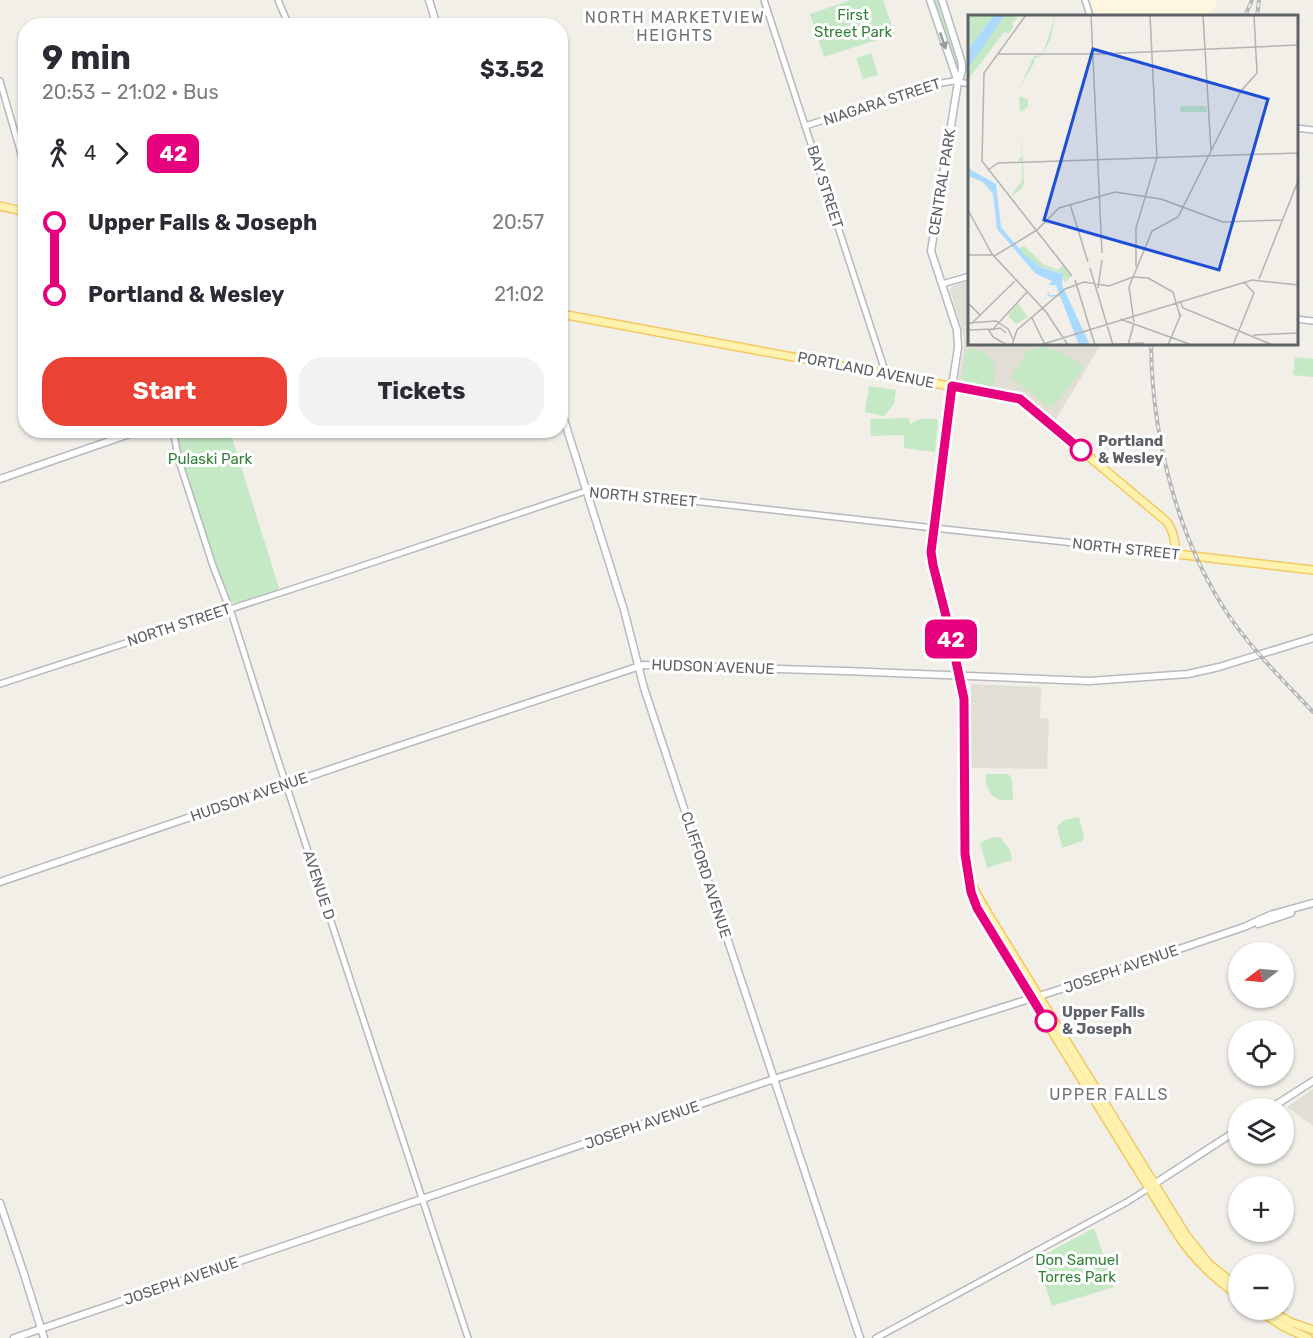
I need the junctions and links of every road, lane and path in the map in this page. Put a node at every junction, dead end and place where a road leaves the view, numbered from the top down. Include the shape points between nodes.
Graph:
1 (278, 0) edge
2 (429, 0) edge
3 (764, 0) edge
4 (930, 0) edge
5 (942, 0) edge
6 (1085, 0) edge
7 (1090, 15) edge
8 (286, 18) edge
9 (435, 18) edge
10 (0, 81) edge
11 (958, 82) junction
12 (968, 84) edge
13 (806, 126) junction
14 (1298, 128) edge
15 (1313, 130) edge
16 (18, 143) edge
17 (0, 206) edge
18 (18, 210) edge
19 (968, 276) edge
20 (942, 284) junction
21 (568, 315) edge
22 (1298, 318) edge
23 (1313, 321) edge
24 (886, 374) junction
25 (952, 386) junction
26 (568, 432) edge
27 (118, 438) edge
28 (175, 438) edge
29 (0, 478) edge
30 (586, 490) junction
31 (934, 528) junction
32 (1176, 554) junction
33 (1313, 570) edge
34 (230, 609) junction
35 (1313, 638) edge
36 (638, 666) junction
37 (960, 676) junction
38 (0, 684) edge
39 (286, 785) junction
40 (0, 882) edge
41 (1313, 903) edge
42 (1035, 997) junction
43 (774, 1079) junction
44 (1313, 1081) edge
45 (1287, 1098) edge
46 (1228, 1136) edge
47 (1151, 1186) junction
48 (422, 1199) junction
49 (0, 1203) edge
50 (1228, 1279) edge
51 (1228, 1288) edge
52 (1272, 1320) edge
53 (1287, 1320) edge
54 (41, 1329) junction
55 (1313, 1330) edge
56 (14, 1338) edge
57 (44, 1338) edge
58 (468, 1338) edge
59 (860, 1338) edge
60 (876, 1338) edge
61 (1308, 1338) edge

1 - 8 street
2 - 9 main road
3 - 13 street, BAY STREET
4 -> 11 main road, CENTRAL PARK
5 - 11 main road, CENTRAL PARK via 961,60
6 - 7 street
10 - 16 street
11 - 12 street
11 - 13 street, NIAGARA STREET via 942,83
11 - 20 main road, CENTRAL PARK via 931,250
13 - 24 street, BAY STREET
14 - 15 street
17 - 18 main road
19 - 20 street
20 - 25 main road, CENTRAL PARK via 958,336
21 - 24 main road, PORTLAND AVENUE
22 - 23 street
24 - 25 main road, PORTLAND AVENUE
25 - 31 main road
25 - 32 main road, PORTLAND AVENUE via 1020,399 1166,521 1174,537
26 - 30 main road, CLIFFORD AVENUE
27 - 29 main road
28 - 34 street, AVENUE D via 209,556
30 - 31 street, NORTH STREET
30 - 34 street, NORTH STREET
30 - 36 main road, CLIFFORD AVENUE
31 - 32 street, NORTH STREET
31 - 37 main road via 932,562
32 - 33 main road, NORTH STREET
34 - 38 street, NORTH STREET
34 - 39 street, AVENUE D
35 - 37 main road, HUDSON AVENUE via 1188,674 1089,681
36 - 37 main road, HUDSON AVENUE
36 - 39 main road, HUDSON AVENUE
36 - 43 main road, CLIFFORD AVENUE
37 - 42 main road via 965,711 965,854 970,882
39 - 40 main road, HUDSON AVENUE
39 - 48 street, AVENUE D
41 - 42 main road, JOSEPH AVENUE
42 - 43 main road, JOSEPH AVENUE
42 - 47 main road
43 - 48 main road, JOSEPH AVENUE
43 - 59 main road, CLIFFORD AVENUE
44 - 45 main road
46 - 47 main road
47 - 50 main road via 1195,1247
47 - 51 main road via 1192,1256
47 - 60 street
48 - 54 main road, JOSEPH AVENUE
48 - 58 street, AVENUE D
49 - 54 main road
52 - 61 main road
53 - 55 main road
54 - 56 main road, JOSEPH AVENUE
54 - 57 main road

